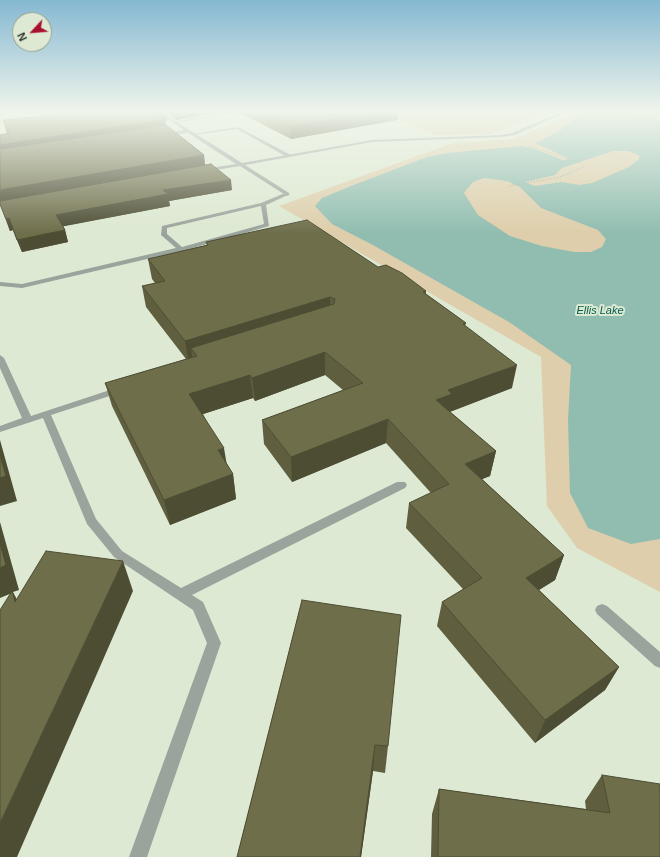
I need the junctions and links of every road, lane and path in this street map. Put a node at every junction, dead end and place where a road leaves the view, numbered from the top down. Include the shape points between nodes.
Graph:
1 (224, 153) edge
2 (284, 153) edge
3 (306, 153) edge
4 (550, 153) edge
5 (289, 156) junction
6 (242, 164) junction
7 (195, 173) edge
8 (510, 186) dead end
9 (263, 204) junction
10 (267, 226) junction
11 (262, 235) edge
12 (181, 248) junction
13 (203, 250) edge
14 (0, 284) edge
15 (0, 358) edge
16 (128, 387) edge
17 (46, 414) junction
18 (28, 420) junction
19 (0, 429) edge
20 (401, 485) dead end
21 (180, 595) junction
22 (602, 610) dead end
23 (660, 661) edge
24 (138, 857) edge

1 - 6 street
2 - 5 street
3 - 5 street
4 - 8 path via 580,163 584,167 560,177
5 - 6 street
6 - 7 street
6 - 9 street via 287,194
9 - 10 street
9 - 12 street via 164,227 164,235
10 - 11 street
10 - 12 street
12 - 13 street
12 - 14 street via 22,286
15 - 18 street
16 - 17 street
17 - 18 street
17 - 21 street via 91,521 118,554
18 - 19 street
20 - 21 street
21 - 24 street via 198,606 214,643
22 - 23 street

